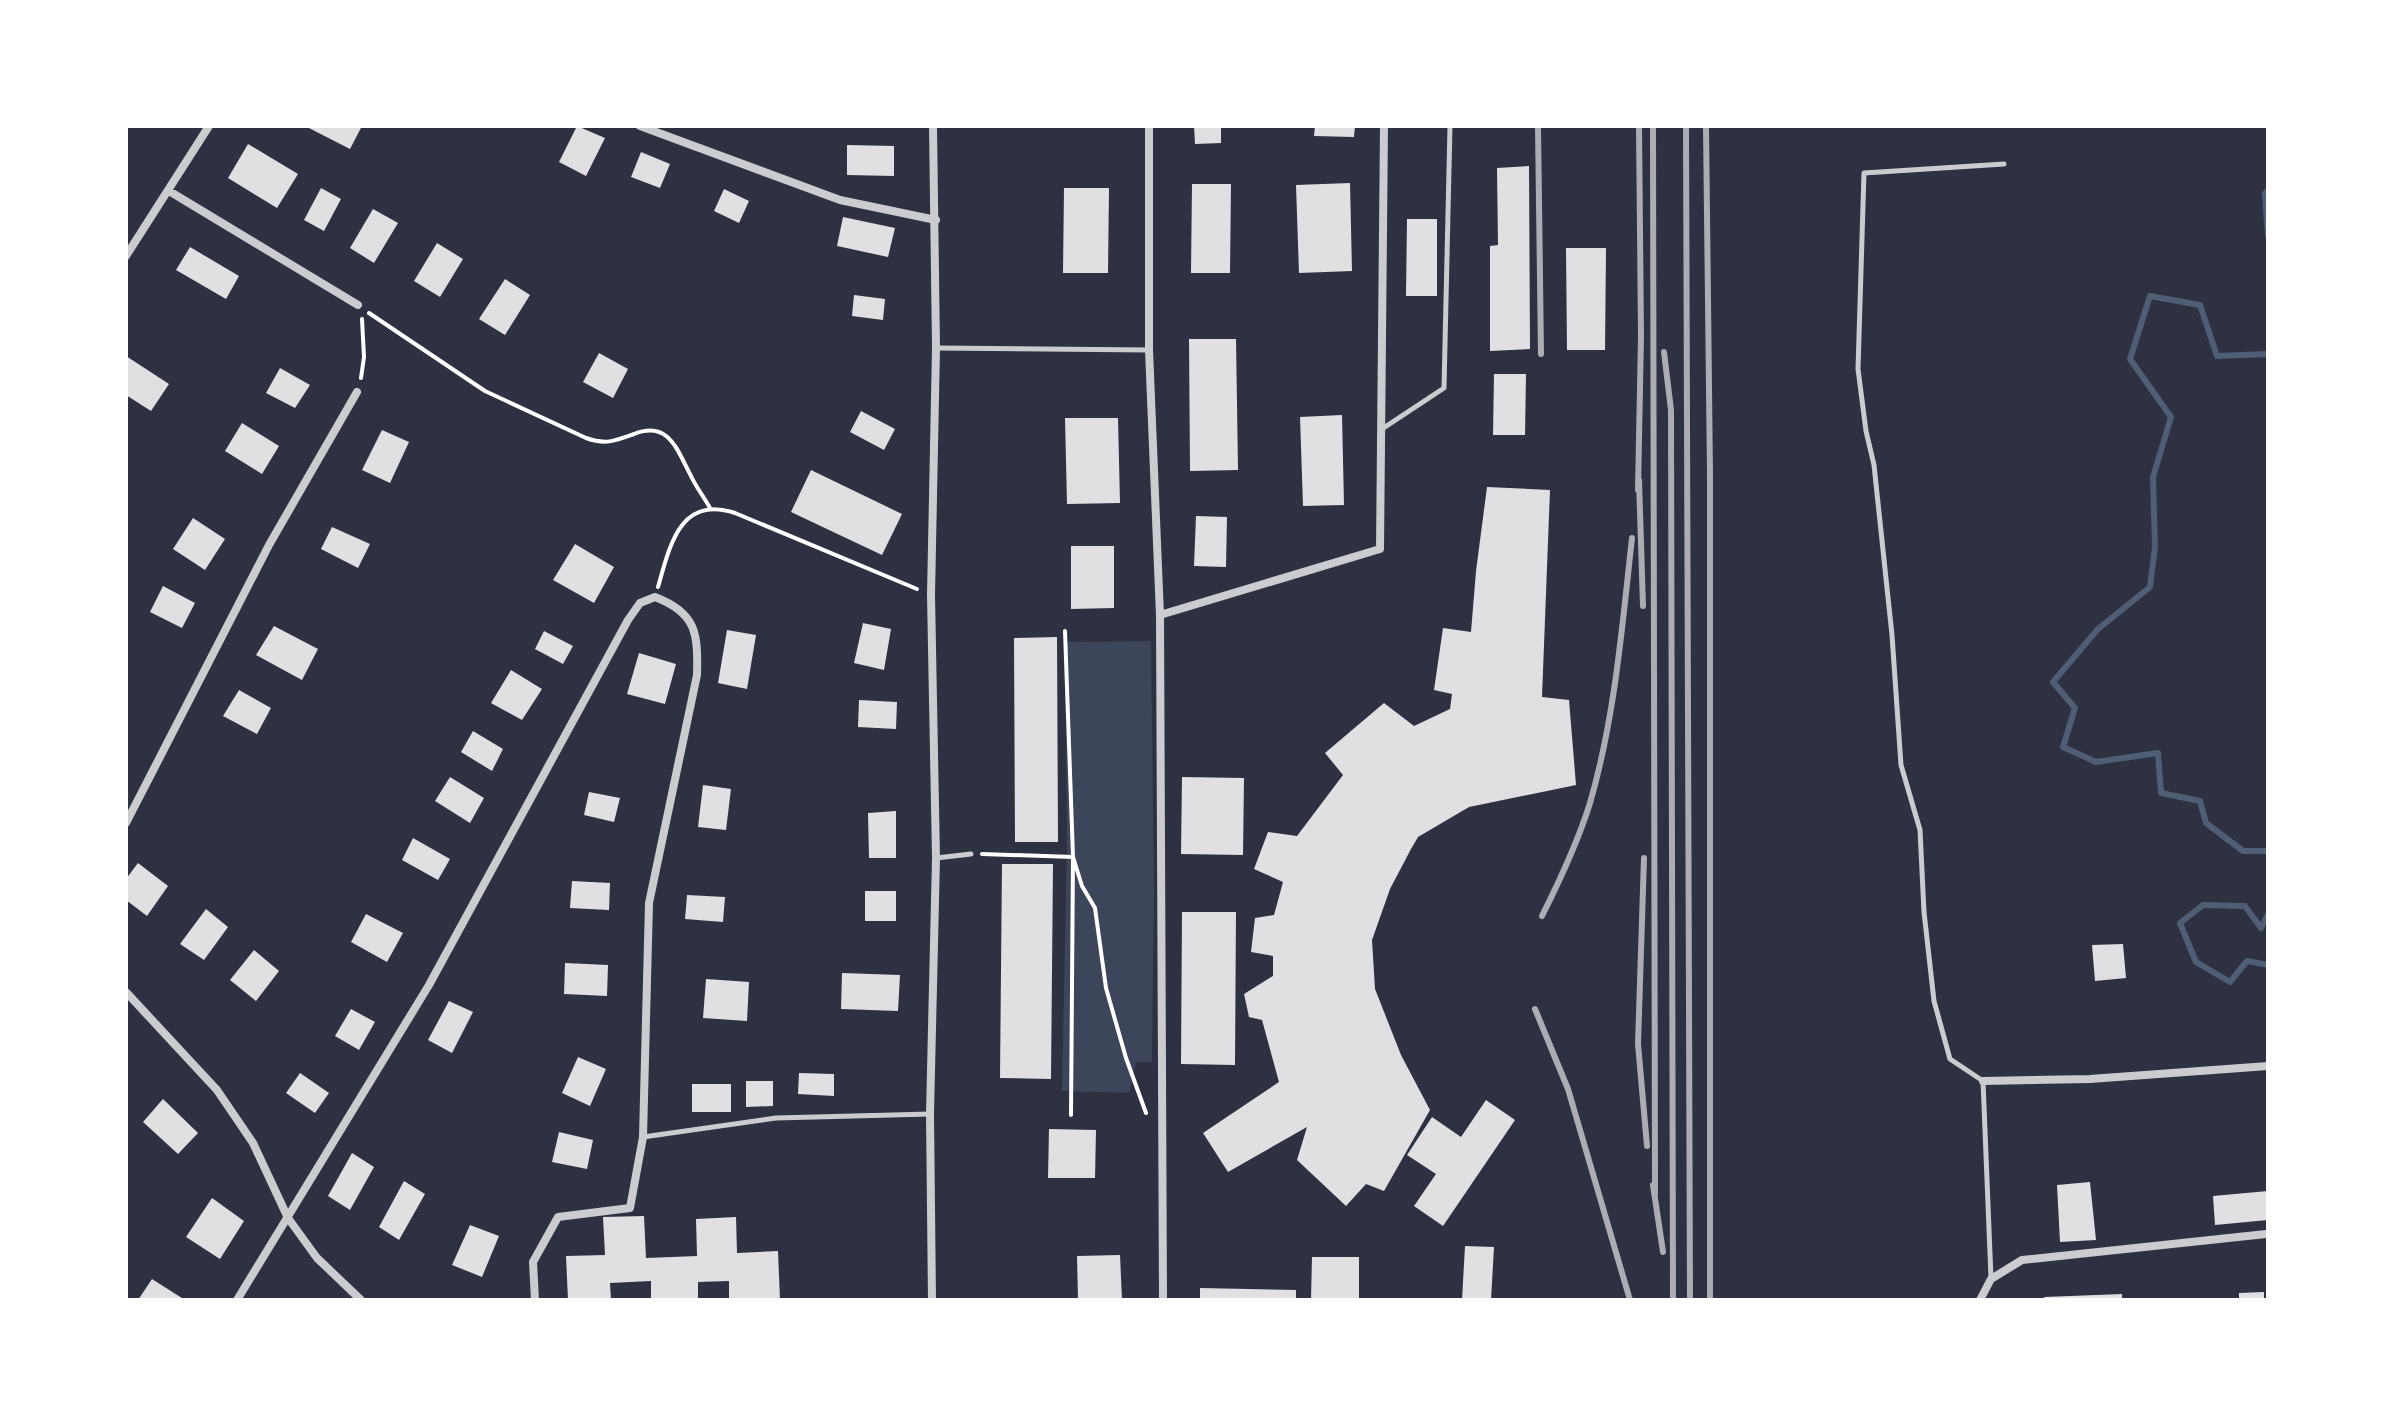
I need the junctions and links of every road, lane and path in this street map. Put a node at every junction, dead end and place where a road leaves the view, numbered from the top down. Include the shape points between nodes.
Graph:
1 (209, 126) edge
2 (640, 126) edge
3 (933, 126) edge
4 (1149, 126) edge
5 (1384, 126) edge
6 (1450, 126) edge
7 (2004, 164) dead end
8 (169, 191) junction
9 (936, 220) junction
10 (126, 256) edge
11 (358, 305) junction
12 (936, 348) junction
13 (1149, 350) junction
14 (357, 392) joint
15 (1381, 429) junction
16 (710, 508) junction
17 (931, 595) junction
18 (655, 597) junction
19 (1160, 615) junction
20 (1065, 631) dead end
21 (126, 823) edge
22 (971, 854) joint
23 (1073, 857) junction
24 (936, 858) junction
25 (126, 992) edge
26 (2268, 1066) edge
27 (1983, 1081) junction
28 (930, 1114) junction
29 (1071, 1115) dead end
30 (1147, 1116) dead end
31 (643, 1137) junction
32 (288, 1218) junction
33 (2266, 1234) edge
34 (1991, 1279) junction
35 (237, 1300) edge
36 (361, 1300) edge
37 (535, 1300) edge
38 (932, 1300) edge
39 (1163, 1300) edge
40 (1980, 1300) edge

1 - 8 street
2 - 9 street via 840,200
3 - 9 street
4 - 13 street
5 - 15 street
6 - 15 lane via 1444,388
7 - 27 lane via 1864,173 1858,369 1874,465 1901,765 1920,830 1934,1001 1950,1059
8 - 10 street
8 - 11 street
9 - 12 street
11 - 14 path via 364,357
11 - 16 path via 485,391 586,438 612,443 648,428 660,432 676,447
12 - 13 lane
12 - 17 street
13 - 19 street
14 - 21 street via 269,545
15 - 19 street via 1380,549
16 - 17 path via 735,513
16 - 18 path via 679,530
17 - 24 street
18 - 31 street via 673,603 691,620 698,643 697,675 649,903
18 - 32 street via 640,603 628,620 429,985
19 - 39 street
20 - 23 path
22 - 23 path
22 - 24 lane
23 - 29 path
23 - 30 path via 1095,908 1106,988
24 - 28 street
25 - 32 street via 217,1090 253,1143
26 - 27 street
27 - 34 lane
28 - 31 lane via 776,1118
28 - 38 street
31 - 37 street via 630,1208 558,1217 533,1262
32 - 35 street
32 - 36 street via 317,1258
33 - 34 street via 2022,1260
34 - 40 street

